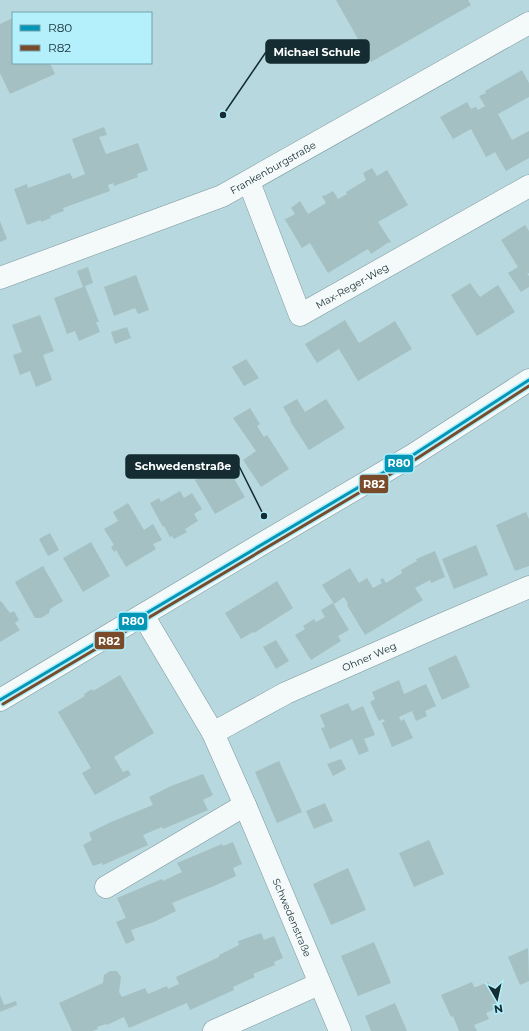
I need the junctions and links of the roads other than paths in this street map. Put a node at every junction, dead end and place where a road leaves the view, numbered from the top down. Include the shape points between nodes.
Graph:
1 (529, 24) edge
2 (249, 182) junction
3 (529, 186) edge
4 (0, 278) edge
5 (529, 380) edge
6 (529, 587) edge
7 (143, 615) junction
8 (0, 700) edge
9 (213, 733) junction
10 (245, 805) junction
11 (106, 887) dead end
12 (319, 984) junction
13 (214, 1031) edge
14 (340, 1031) edge

1 - 2 street, Frankenburgstraße
2 - 3 street, Max-Reger-Weg via 300,315
2 - 4 street, Frankenburgstraße via 222,196
5 - 7 street via 413,455
6 - 9 street, Ohner Weg via 286,693
7 - 8 street
7 - 9 street, Schwedenstraße
9 - 10 street, Schwedenstraße
10 - 11 street
10 - 12 street, Schwedenstraße
12 - 13 street
12 - 14 street, Schwedenstraße

